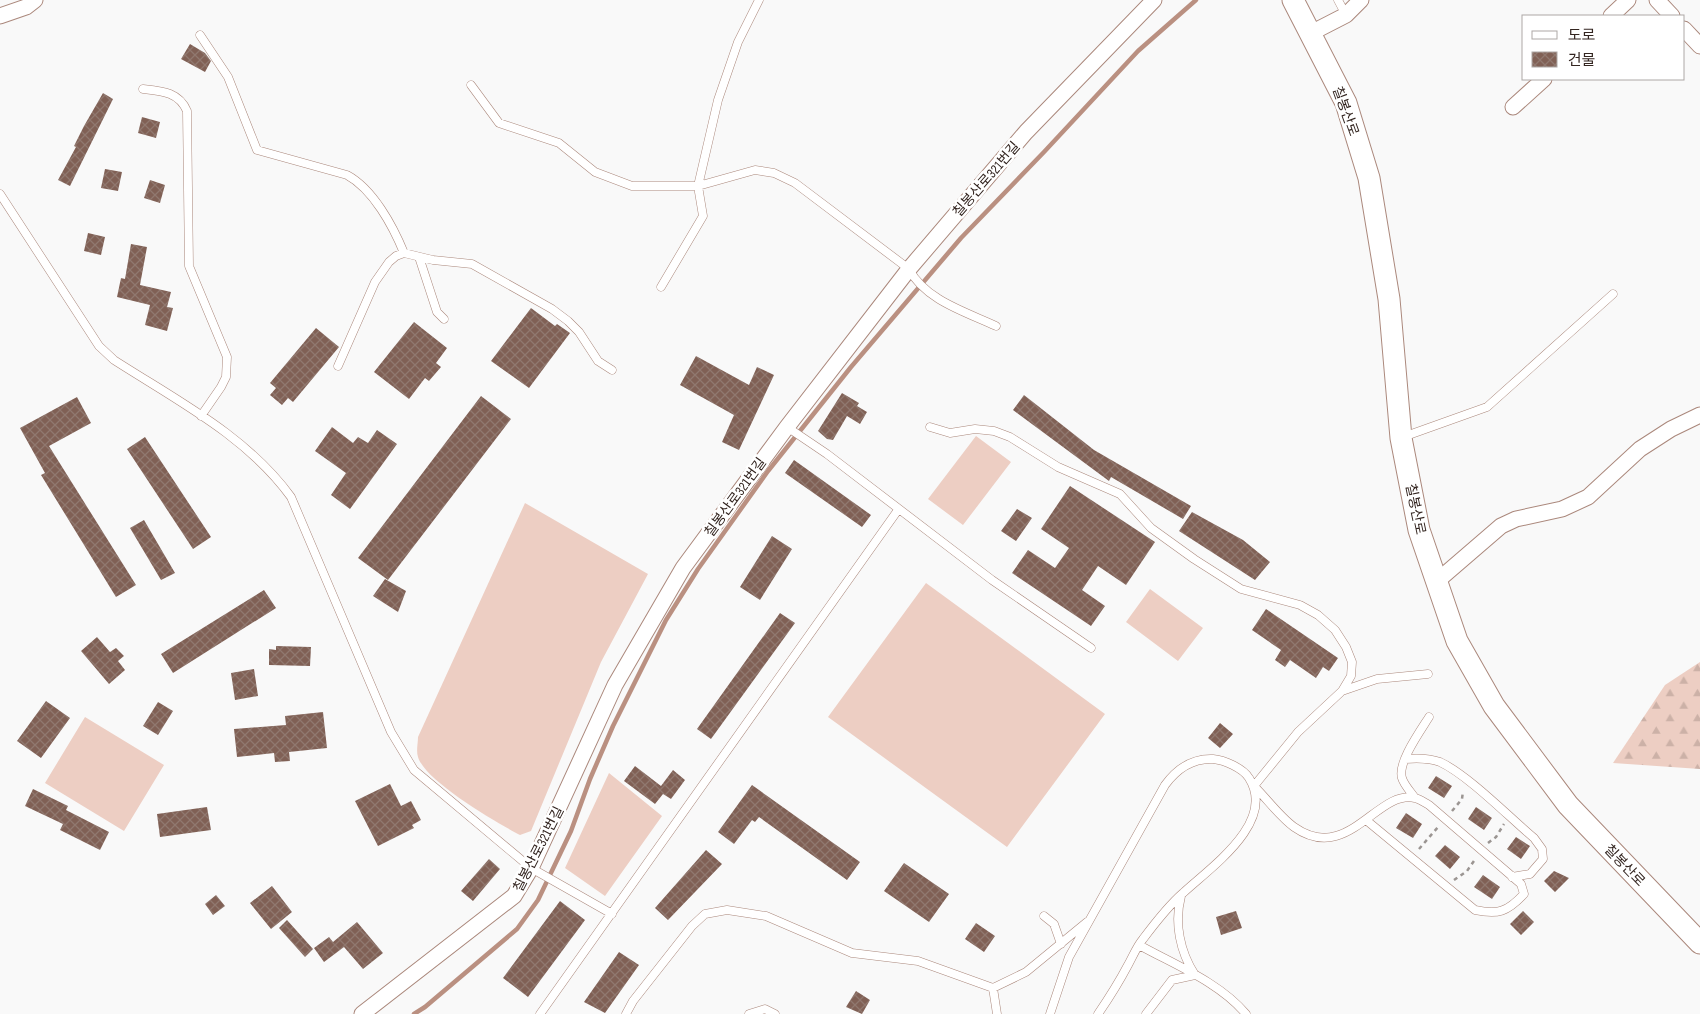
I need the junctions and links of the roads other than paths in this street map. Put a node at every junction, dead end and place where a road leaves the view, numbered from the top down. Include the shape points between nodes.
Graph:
1 (36, 0) edge
2 (759, 0) edge
3 (1154, 0) edge
4 (1293, 0) edge
5 (1338, 0) edge
6 (1361, 0) edge
7 (1628, 0) edge
8 (1657, 0) edge
9 (1346, 15) junction
10 (1612, 15) edge
11 (1671, 15) edge
12 (0, 16) edge
13 (1685, 30) edge
14 (1311, 33) junction
15 (200, 35) dead end
16 (1700, 46) edge
17 (1543, 80) edge
18 (471, 85) dead end
19 (143, 89) dead end
20 (1513, 107) dead end
21 (698, 186) junction
22 (0, 194) edge
23 (404, 253) junction
24 (419, 257) junction
25 (912, 274) junction
26 (661, 287) dead end
27 (1613, 294) dead end
28 (444, 320) dead end
29 (996, 326) dead end
30 (338, 366) dead end
31 (612, 370) dead end
32 (1700, 415) edge
33 (201, 416) junction
34 (787, 427) junction
35 (930, 427) dead end
36 (1401, 438) junction
37 (898, 510) junction
38 (1436, 582) junction
39 (1091, 648) dead end
40 (1428, 674) dead end
41 (1342, 691) junction
42 (1429, 716) dead end
43 (1405, 759) junction
44 (1254, 786) junction
45 (1415, 798) junction
46 (1366, 820) junction
47 (531, 868) junction
48 (1512, 877) junction
49 (1181, 894) junction
50 (612, 914) junction
51 (1044, 916) dead end
52 (1090, 919) junction
53 (1700, 943) edge
54 (1061, 944) junction
55 (1139, 945) junction
56 (1196, 975) junction
57 (993, 988) junction
58 (362, 1014) edge
59 (540, 1014) edge
60 (626, 1014) edge
61 (749, 1014) edge
62 (775, 1014) edge
63 (997, 1014) edge
64 (1050, 1014) edge
65 (1098, 1014) edge
66 (1146, 1014) edge
67 (1246, 1014) edge

1 - 12 street
2 - 21 lane via 738,42 718,100
3 - 25 street, 칠봉산로321번길 via 1026,132
4 - 14 street, 칠봉산로
5 - 9 lane
6 - 9 street
7 - 10 street
8 - 11 street
9 - 14 street
13 - 16 street
14 - 36 street, 칠봉산로 via 1346,103 1369,178 1388,299
15 - 23 lane via 228,77 257,150 347,175 359,182 379,208
17 - 20 street
18 - 21 lane via 499,123 559,143 594,172 632,186
19 - 33 lane via 176,96 187,111 189,266 227,357 228,368 224,382
21 - 25 lane via 755,170 774,173 826,204
21 - 26 lane via 703,216
22 - 33 lane via 99,346 114,360
23 - 24 lane
23 - 30 lane via 389,262 376,282
24 - 28 lane via 437,312
24 - 31 lane via 472,264 552,309 580,332 598,361
25 - 29 lane via 928,293
25 - 34 street, 칠봉산로321번길
27 - 36 lane via 1487,408
32 - 38 street via 1640,449 1588,497 1562,509 1516,519 1501,526
33 - 47 lane via 263,462 292,497 391,732 414,770
34 - 37 lane
34 - 47 street, 칠봉산로321번길 via 683,568 616,686
35 - 41 lane via 950,433 975,429 994,431 1010,437 1058,467 1120,494 1151,528 1241,589 1281,598 1318,615 1335,630 1352,662 1351,676
36 - 38 street, 칠봉산로 via 1419,530
37 - 39 lane
37 - 50 lane
38 - 53 street, 칠봉산로 via 1457,641 1494,706 1568,805
40 - 41 lane via 1377,679
41 - 44 lane via 1298,732
42 - 43 lane
43 - 45 lane via 1402,780
43 - 48 lane via 1438,761 1457,772 1534,838 1544,859 1530,874
44 - 46 lane via 1294,827 1307,834 1337,836 1357,828
44 - 49 lane via 1257,804 1235,847
44 - 52 lane via 1247,775 1213,759 1196,761 1176,770
45 - 46 lane via 1387,804
45 - 48 lane via 1429,805
46 - 48 lane via 1475,910 1492,914 1515,903 1524,894 1521,884
47 - 50 lane
47 - 58 street, 칠봉산로321번길 via 514,896
49 - 55 lane
49 - 56 lane via 1178,907 1181,947
50 - 59 lane
51 - 54 lane via 1054,924
52 - 54 lane
52 - 64 lane via 1069,957
54 - 57 lane via 1026,972
55 - 56 lane
55 - 65 lane
56 - 66 lane via 1172,980
56 - 67 lane via 1226,994
57 - 60 lane via 918,961 852,953 766,916 727,910 705,914 692,926
57 - 63 lane
61 - 62 lane via 765,1009

